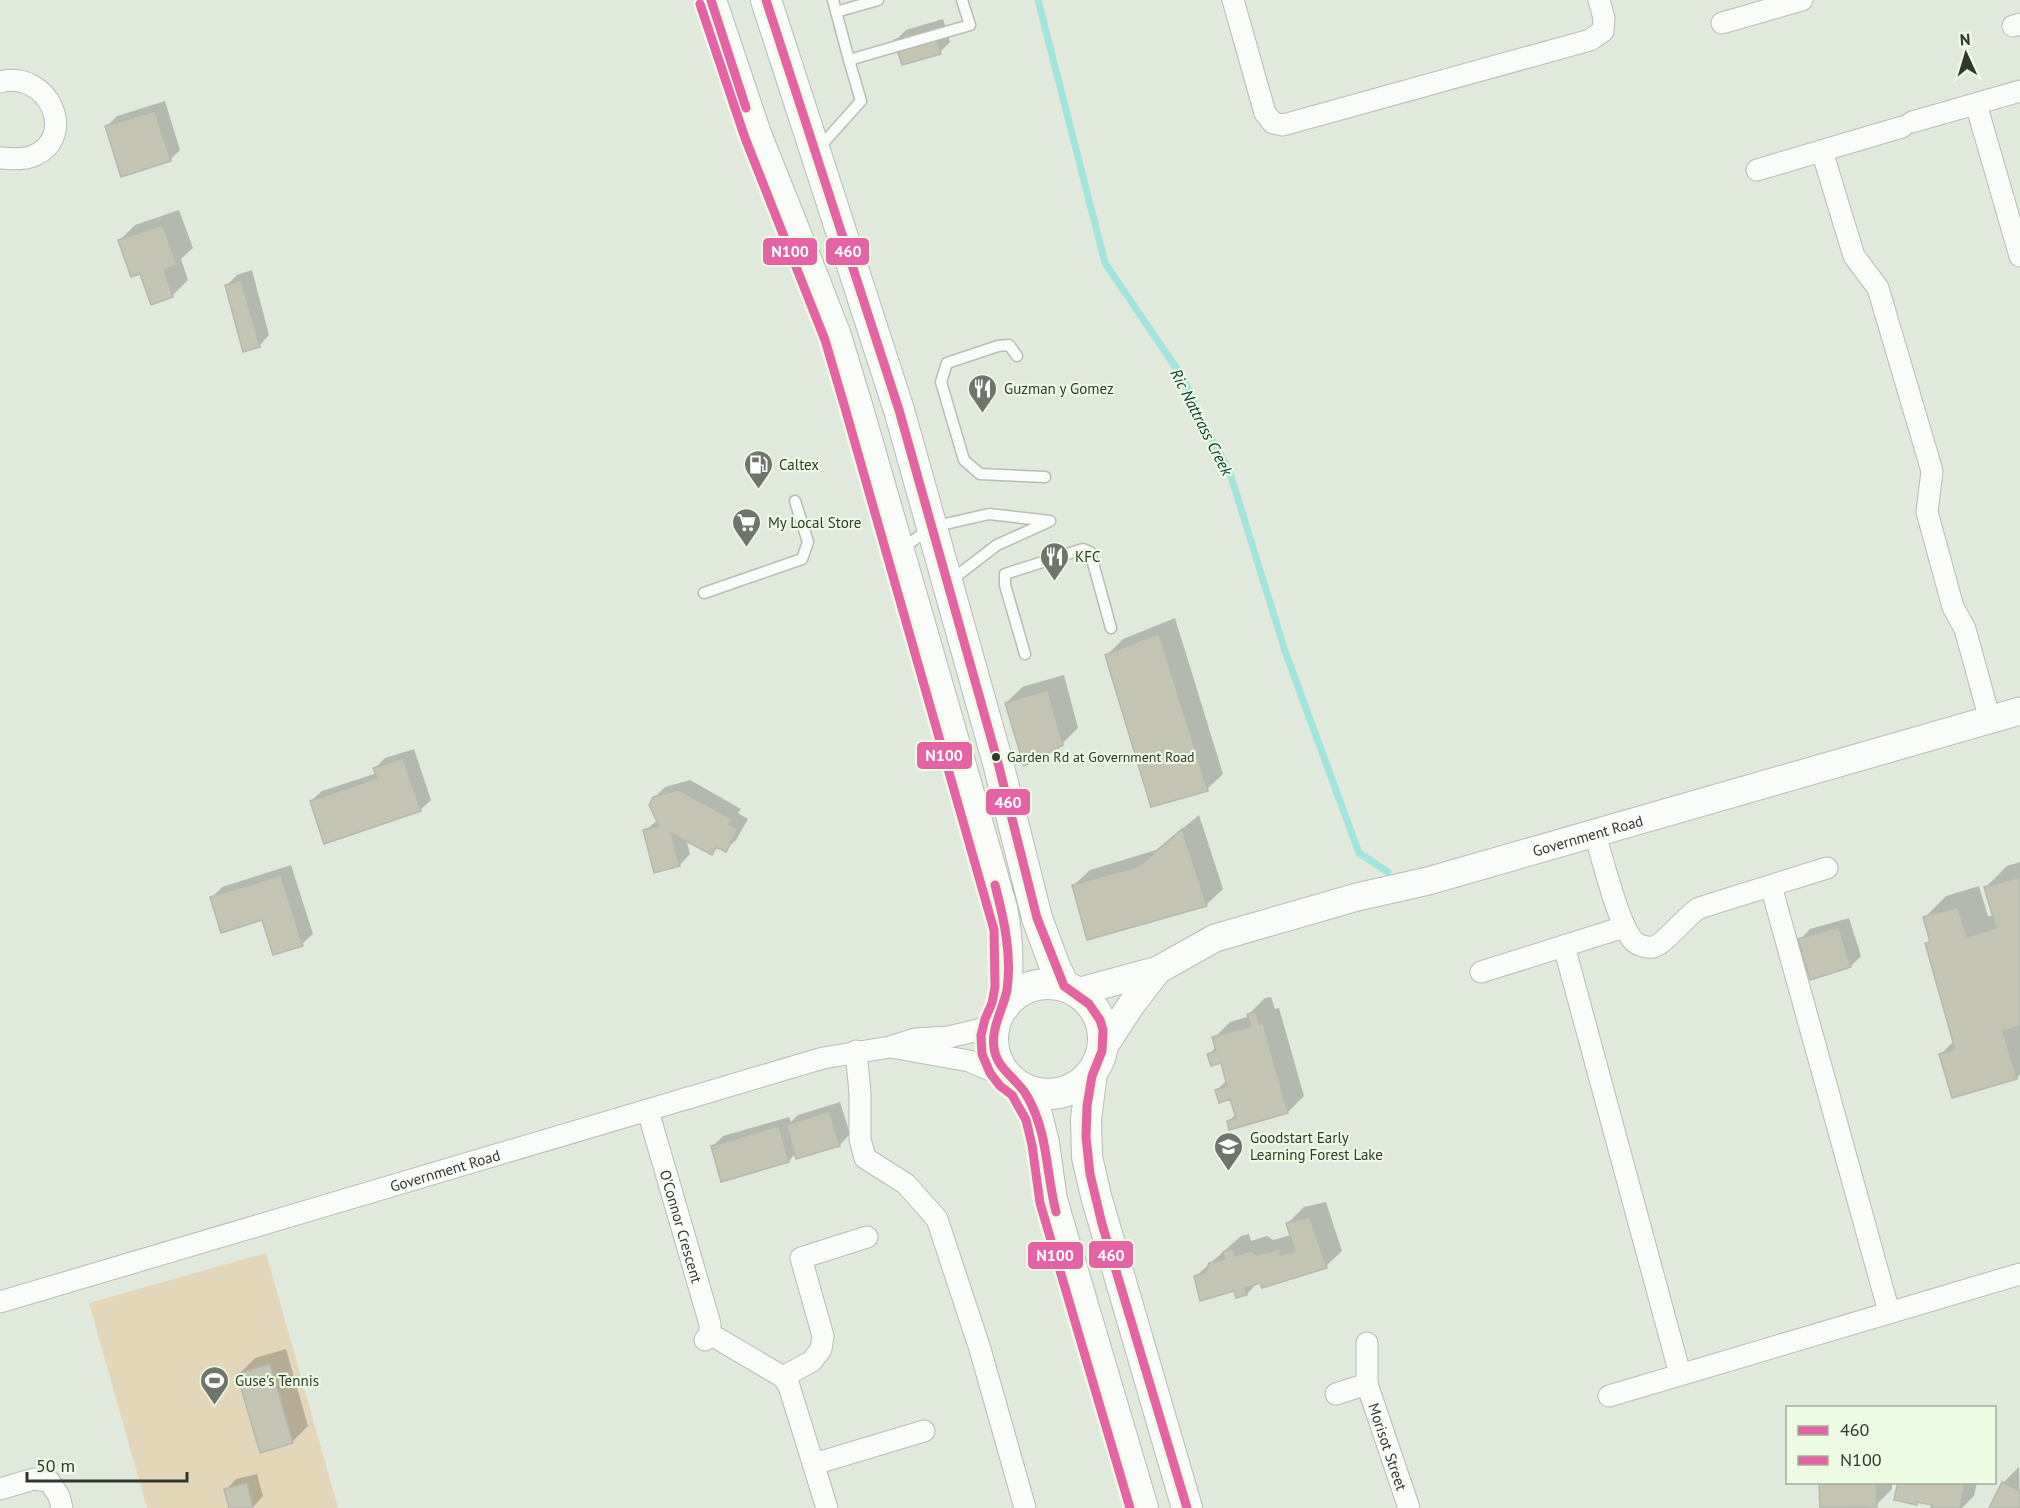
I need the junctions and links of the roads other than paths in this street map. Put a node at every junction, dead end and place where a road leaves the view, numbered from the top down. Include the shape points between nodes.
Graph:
1 (711, 0) edge
2 (766, 0) edge
3 (833, 0) edge
4 (878, 0) edge
5 (962, 0) edge
6 (1233, 0) edge
7 (1599, 0) edge
8 (1802, 0) edge
9 (1775, 4) edge
10 (836, 12) junction
11 (1722, 23) dead end
12 (849, 60) junction
13 (0, 81) edge
14 (2020, 91) edge
15 (1976, 104) junction
16 (1822, 151) junction
17 (815, 153) junction
18 (0, 158) edge
19 (1757, 170) dead end
20 (2020, 256) edge
21 (1017, 356) dead end
22 (1045, 477) dead end
23 (795, 501) dead end
24 (932, 527) junction
25 (899, 551) junction
26 (947, 583) junction
27 (704, 593) dead end
28 (1112, 628) dead end
29 (1025, 654) dead end
30 (2020, 711) edge
31 (1990, 720) junction
32 (1595, 834) junction
33 (1827, 868) dead end
34 (1771, 886) junction
35 (1624, 927) junction
36 (1564, 946) junction
37 (1158, 970) junction
38 (1481, 972) dead end
39 (1070, 989) junction
40 (1000, 1015) junction
41 (890, 1047) junction
42 (856, 1052) junction
43 (1097, 1061) junction
44 (1015, 1083) junction
45 (648, 1111) junction
46 (867, 1237) dead end
47 (2020, 1274) edge
48 (0, 1302) edge
49 (1889, 1312) junction
50 (1367, 1343) dead end
51 (1680, 1374) junction
52 (783, 1377) junction
53 (1367, 1384) junction
54 (1336, 1394) dead end
55 (1609, 1396) dead end
56 (924, 1431) dead end
57 (814, 1464) junction
58 (0, 1489) edge
59 (62, 1508) edge
60 (827, 1508) edge
61 (1025, 1508) edge
62 (1143, 1508) edge
63 (1187, 1508) edge
64 (1409, 1508) edge

1 - 25 main road via 756,135 836,336
2 - 17 main road
3 - 10 lane
4 - 10 lane
5 - 12 lane via 970,25
6 - 7 street via 1265,113 1273,123 1283,124 1590,40 1603,30
8 - 9 street
9 - 11 street
10 - 12 lane
12 - 17 lane via 861,101
13 - 18 street via 37,87 51,102 56,131 47,146 33,156
14 - 15 street
15 - 16 street
15 - 20 street
16 - 19 street
16 - 31 street via 1854,256 1878,288 1932,471 1927,512
17 - 24 main road via 899,410
21 - 22 lane via 1009,345 998,346 947,363 941,382 964,460 980,474
23 - 27 lane via 808,542 802,559
24 - 25 lane
24 - 26 main road
24 - 26 lane via 989,514 1050,521 997,545
25 - 40 main road via 1002,908 1008,958 1007,988
26 - 39 main road via 1038,918 1054,964
28 - 29 lane via 1090,552 1083,549 1005,574
30 - 31 street, Government Road
31 - 32 street, Government Road
32 - 35 street
32 - 37 street, Government Road via 1215,938
33 - 34 street
34 - 35 street via 1699,908 1654,947 1633,941
34 - 49 street
35 - 36 street
36 - 38 street
36 - 51 street
37 - 39 street, Government Road
37 - 43 street, Government Road
39 - 40 main road via 1047,984 1030,987 1015,995
39 - 43 main road via 1090,1003 1098,1016 1103,1032
40 - 41 street, Government Road via 965,1034 915,1039
40 - 44 main road via 993,1037 994,1052
41 - 42 street, Government Road
41 - 44 street, Government Road via 969,1061
42 - 45 street, Government Road via 823,1058
42 - 61 street via 860,1138 865,1158 906,1184 937,1219 980,1349
43 - 44 main road via 1081,1084 1067,1091 1036,1093
43 - 63 main road via 1086,1119 1087,1157
44 - 62 main road via 1037,1115 1052,1200
45 - 48 street, Government Road
45 - 52 street, O'Connor Crescent via 710,1324 707,1337
46 - 52 street via 801,1258 823,1336 813,1361
47 - 49 street
49 - 51 street
50 - 53 street, Morisot Street
51 - 55 street
52 - 57 street
53 - 54 street, Morisot Street
53 - 64 street, Morisot Street
56 - 57 street
57 - 60 street
58 - 59 street via 34,1479 49,1481

